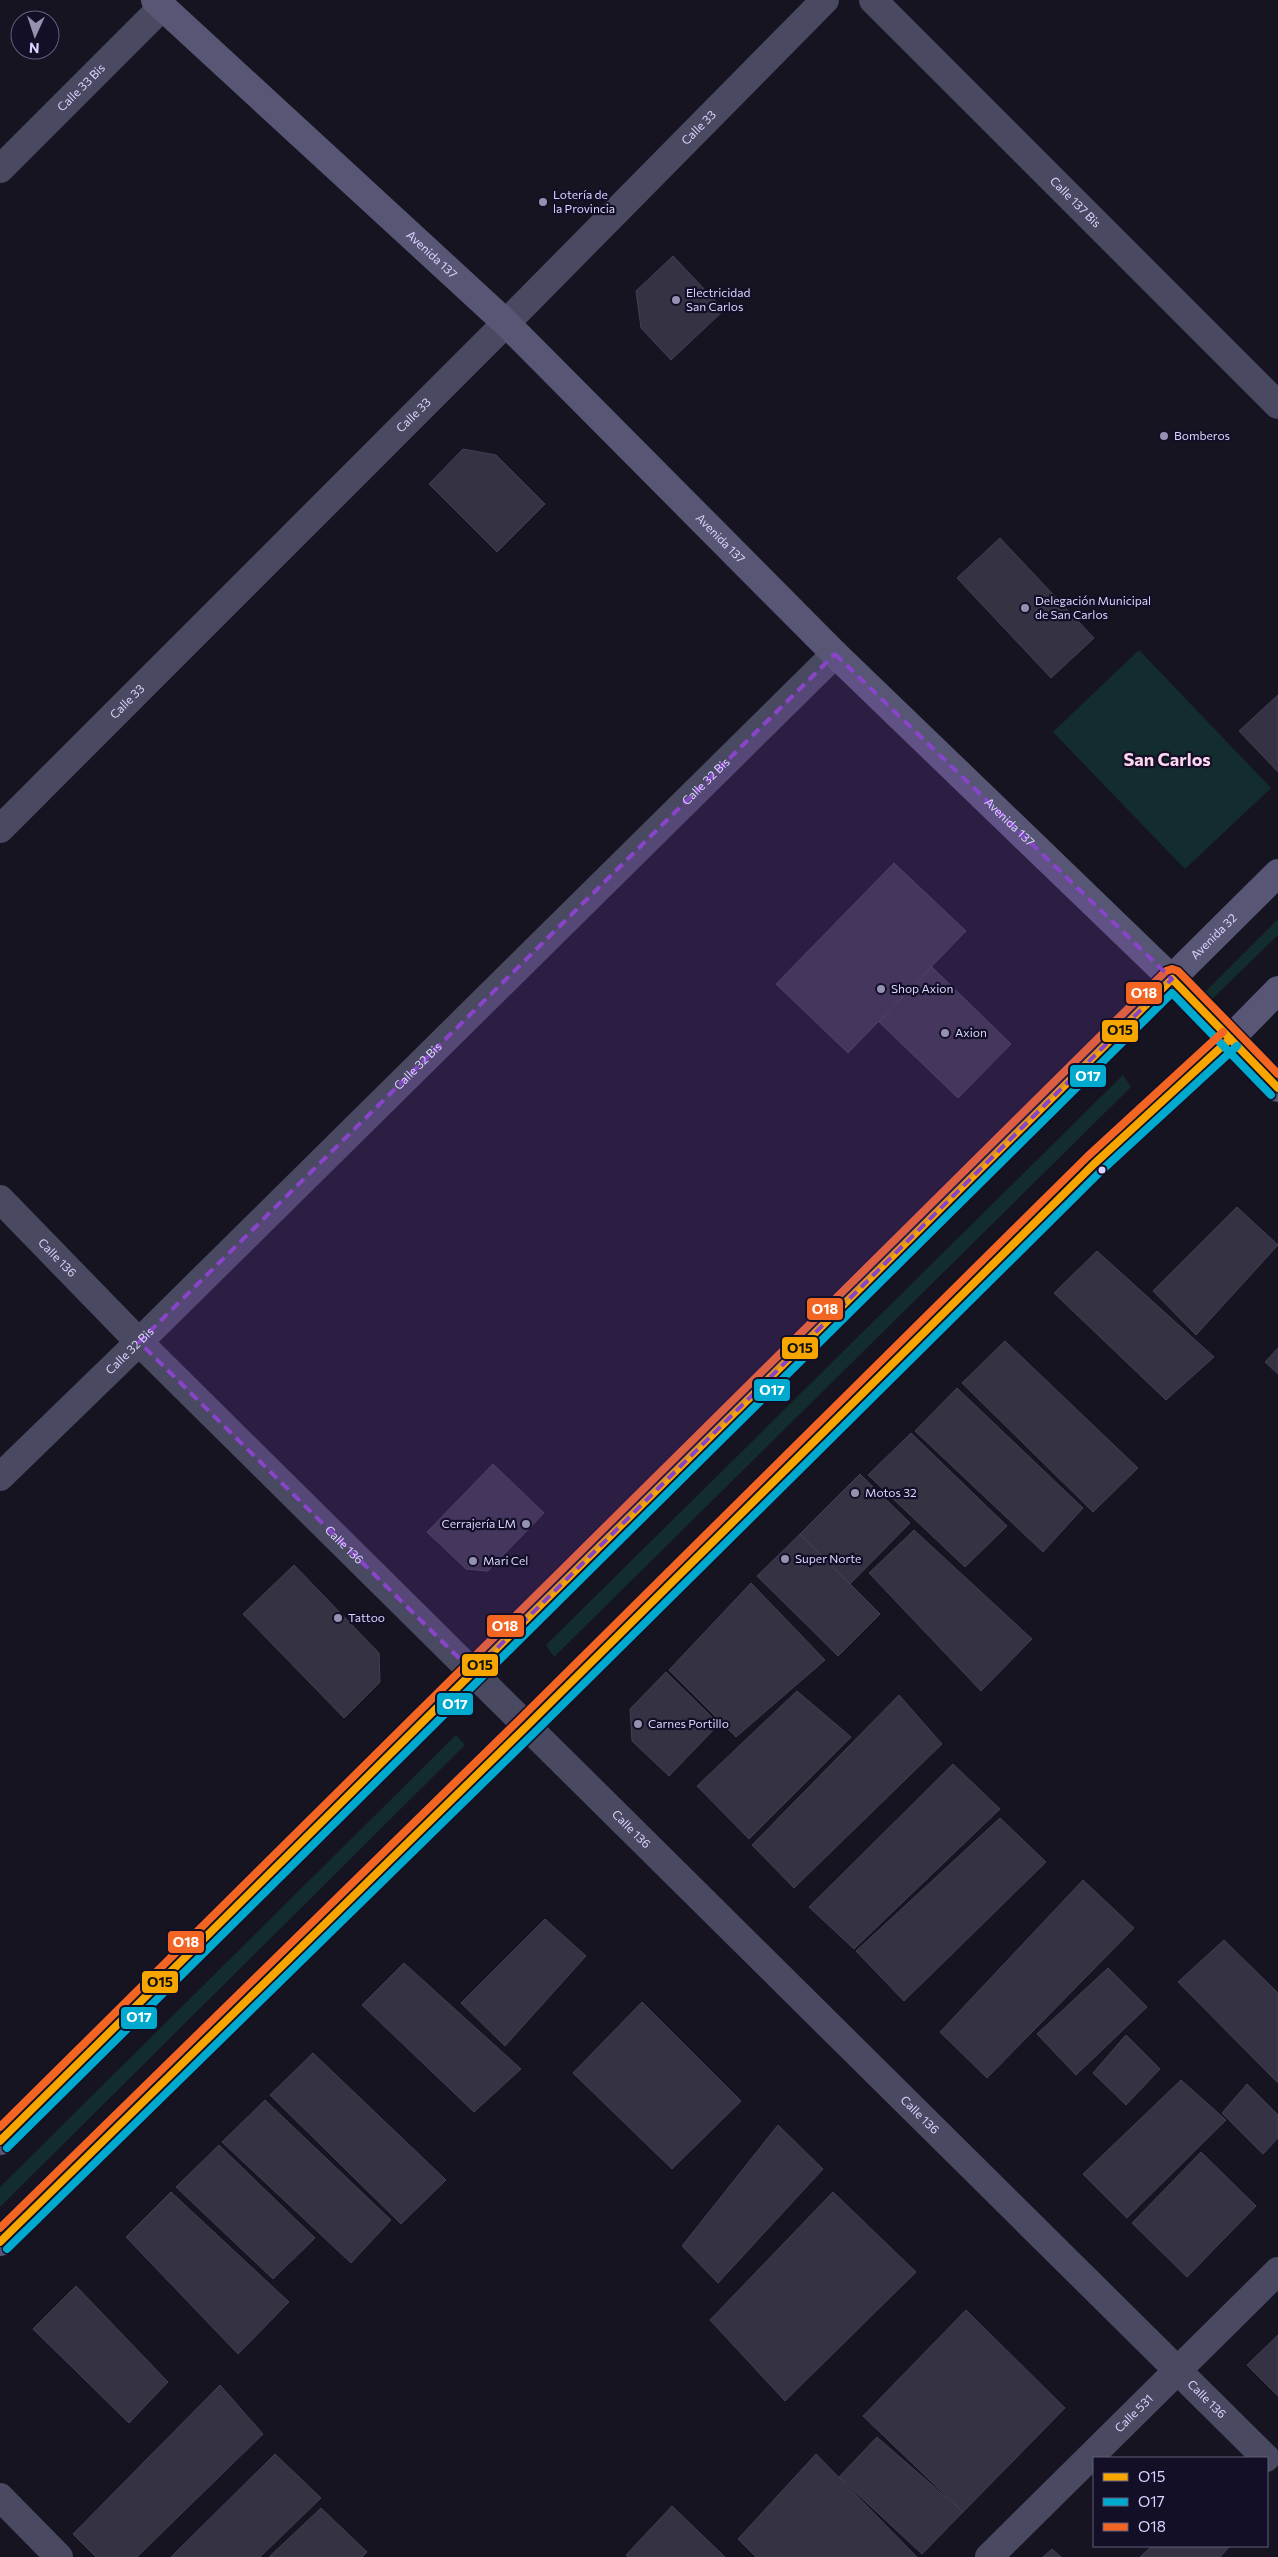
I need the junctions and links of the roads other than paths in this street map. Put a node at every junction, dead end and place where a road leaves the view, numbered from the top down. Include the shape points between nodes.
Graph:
1 (825, 0) edge
2 (873, 0) edge
3 (158, 4) edge
4 (0, 169) edge
5 (506, 323) junction
6 (1278, 405) edge
7 (835, 654) junction
8 (0, 829) edge
9 (1278, 873) edge
10 (1172, 979) junction
11 (1278, 990) edge
12 (1230, 1039) junction
13 (1278, 1088) edge
14 (0, 1199) edge
15 (139, 1342) junction
16 (0, 1476) edge
17 (473, 1672) junction
18 (527, 1726) junction
19 (0, 2141) edge
20 (0, 2242) edge
21 (1278, 2271) edge
22 (1178, 2370) junction
23 (1266, 2457) edge
24 (1268, 2459) edge
25 (1278, 2470) edge
26 (0, 2497) edge
27 (59, 2557) edge
28 (989, 2557) edge

1 - 5 street, Calle 33
2 - 6 street, Calle 137 Bis
3 - 4 street, Calle 33 Bis
3 - 5 main road, Avenida 137
5 - 7 main road, Avenida 137
5 - 8 street, Calle 33
7 - 10 main road, Avenida 137
7 - 15 street, Calle 32 Bis
9 - 10 main road, Avenida 32
10 - 12 main road, Avenida 137
10 - 17 main road, Avenida 32
11 - 12 main road
12 - 13 main road, Avenida 137
12 - 18 main road via 1094,1164
14 - 15 street, Calle 136
15 - 16 street, Calle 32 Bis
15 - 17 street, Calle 136
17 - 18 street, Calle 136
17 - 19 main road, Avenida 32
18 - 20 main road
18 - 22 street, Calle 136
21 - 22 street, Calle 531
22 - 23 street, Calle 136
22 - 28 street, Calle 531
24 - 25 street, Calle 136
26 - 27 street

